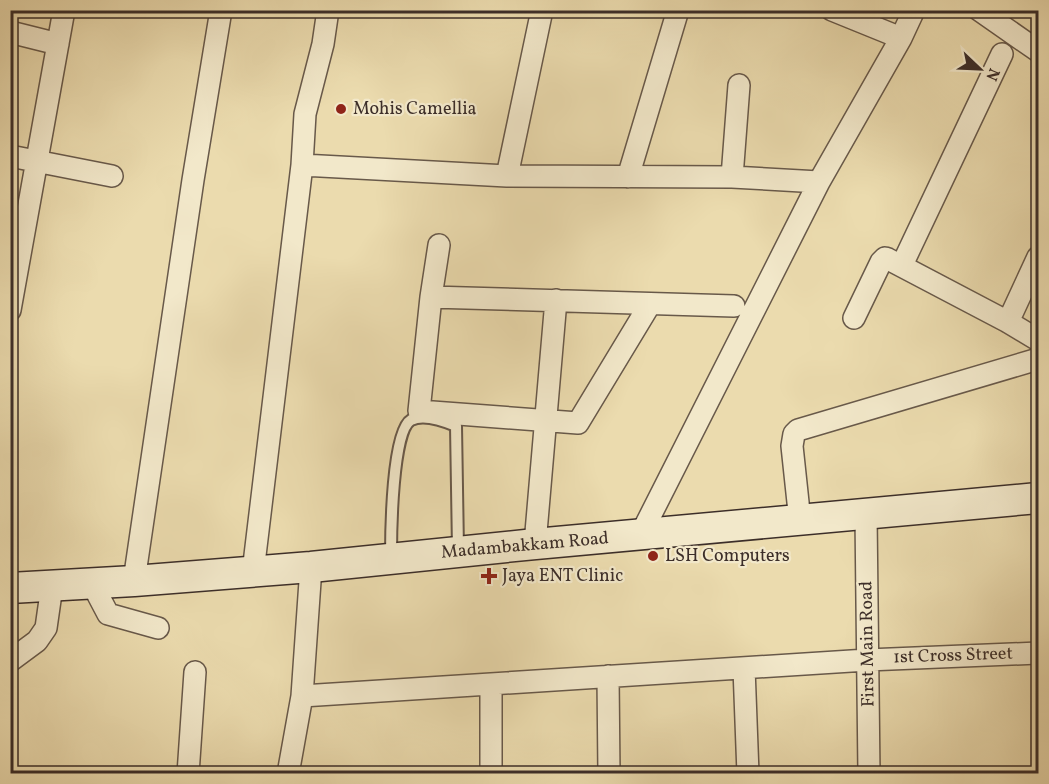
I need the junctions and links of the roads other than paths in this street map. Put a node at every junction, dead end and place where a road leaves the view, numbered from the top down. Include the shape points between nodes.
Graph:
1 (64, 10) edge
2 (221, 10) edge
3 (328, 10) edge
4 (542, 10) edge
5 (678, 10) edge
6 (832, 10) edge
7 (914, 10) edge
8 (979, 10) edge
9 (10, 32) edge
10 (901, 38) junction
11 (58, 44) junction
12 (1038, 51) edge
13 (1002, 54) dead end
14 (739, 85) dead end
15 (10, 156) edge
16 (37, 162) junction
17 (302, 165) junction
18 (112, 176) dead end
19 (507, 176) junction
20 (628, 177) junction
21 (732, 177) junction
22 (819, 182) junction
23 (439, 245) dead end
24 (1038, 257) edge
25 (902, 265) junction
26 (431, 297) junction
27 (556, 300) junction
28 (650, 304) junction
29 (734, 306) dead end
30 (10, 310) edge
31 (854, 318) dead end
32 (1008, 322) junction
33 (1038, 340) edge
34 (1038, 359) edge
35 (545, 420) junction
36 (1038, 498) edge
37 (866, 514) junction
38 (800, 521) junction
39 (640, 536) junction
40 (535, 544) junction
41 (458, 552) junction
42 (391, 559) junction
43 (311, 567) junction
44 (253, 572) junction
45 (134, 581) junction
46 (97, 584) junction
47 (52, 586) junction
48 (10, 588) edge
49 (158, 628) dead end
50 (1038, 653) edge
51 (867, 660) junction
52 (10, 661) edge
53 (744, 668) junction
54 (195, 672) dead end
55 (608, 676) junction
56 (491, 684) junction
57 (302, 696) junction
58 (188, 774) edge
59 (288, 774) edge
60 (491, 774) edge
61 (609, 774) edge
62 (748, 774) edge
63 (869, 774) edge

1 - 11 street
2 - 45 street
3 - 17 street via 305,114
4 - 19 street
5 - 20 street
6 - 10 street
7 - 10 street
8 - 12 street
9 - 11 street
10 - 22 street
11 - 16 street
13 - 25 street
14 - 21 street
15 - 16 street
16 - 18 street
16 - 30 street
17 - 19 street
17 - 44 street
19 - 20 street
20 - 21 street
21 - 22 street
22 - 39 street
23 - 26 street
24 - 32 street
25 - 31 street via 885,258 881,261
25 - 32 street
26 - 27 street
26 - 35 street via 419,411
27 - 28 street
27 - 35 street
28 - 29 street
28 - 35 street via 578,423
32 - 33 street
34 - 38 street via 798,430 792,446
35 - 40 street
36 - 37 street, Madambakkam Road
37 - 38 street, Madambakkam Road
37 - 51 street, First Main Road
38 - 39 street, Madambakkam Road
39 - 40 street, Madambakkam Road
40 - 41 street, Madambakkam Road
41 - 42 street, Madambakkam Road
41 - 42 lane via 456,426 419,418 409,421 402,433 392,495
42 - 43 street, Madambakkam Road
43 - 44 street, Madambakkam Road
43 - 57 street
44 - 45 street, Madambakkam Road
45 - 46 street, Madambakkam Road
46 - 47 street, Madambakkam Road
46 - 49 street via 108,614
47 - 48 street, Madambakkam Road
47 - 52 street via 46,628 37,641
50 - 51 street, 1st Cross Street
51 - 53 street, 1st Cross Street
51 - 63 street, First Main Road
53 - 55 street, 1st Cross Street
53 - 62 street
54 - 58 street
55 - 56 street, 1st Cross Street
55 - 61 street
56 - 57 street, 1st Cross Street
56 - 60 street
57 - 59 street

